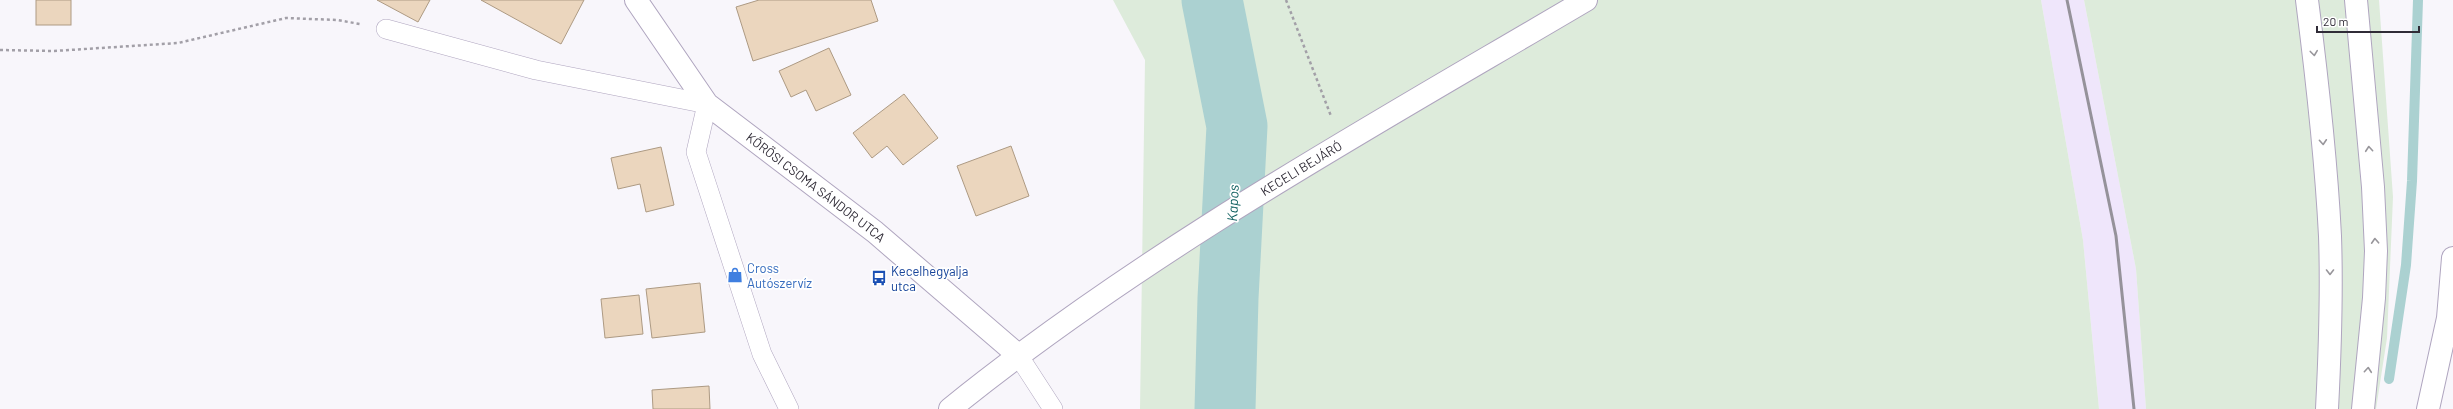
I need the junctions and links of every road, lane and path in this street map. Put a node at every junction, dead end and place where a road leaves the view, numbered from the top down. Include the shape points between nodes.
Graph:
1 (636, 0) edge
2 (1286, 0) edge
3 (1586, 0) edge
4 (2307, 0) edge
5 (2356, 0) edge
6 (386, 29) joint
7 (0, 50) edge
8 (707, 104) junction
9 (1342, 144) junction
10 (2453, 258) edge
11 (1018, 354) junction
12 (789, 409) edge
13 (950, 409) edge
14 (1053, 409) edge
15 (2328, 409) edge
16 (2363, 409) edge
17 (2428, 409) edge

1 - 8 street, KŐRÖSI CSOMA SÁNDOR UTCA
2 - 9 path
3 - 9 street, KECELI BEJÁRÓ
4 -> 15 street via 2320,103 2330,236
16 -> 5 street via 2376,251
6 - 7 path via 337,20 286,18 178,43 54,50
6 - 8 lane via 536,70
8 - 11 street, KŐRÖSI CSOMA SÁNDOR UTCA via 875,232
8 - 12 lane via 696,152 762,354
9 - 11 street, KECELI BEJÁRÓ via 1185,240
10 - 17 street via 2448,318
11 - 13 street, KECELI BEJÁRÓ
11 - 14 lane

